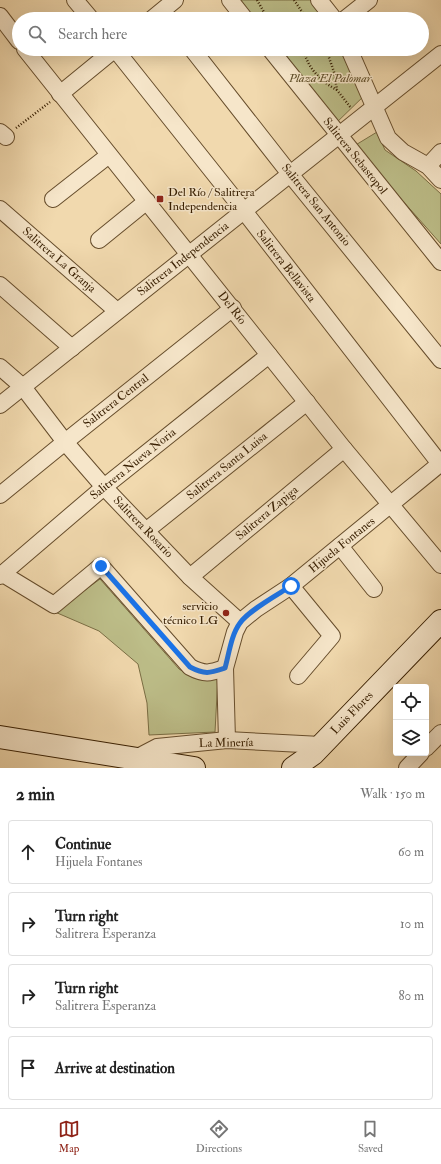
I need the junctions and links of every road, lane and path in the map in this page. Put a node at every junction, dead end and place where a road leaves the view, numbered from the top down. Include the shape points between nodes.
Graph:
1 (75, 0) edge
2 (175, 0) edge
3 (230, 0) edge
4 (257, 0) edge
5 (294, 0) edge
6 (319, 0) edge
7 (369, 0) edge
8 (85, 12) edge
9 (159, 12) edge
10 (239, 12) edge
11 (264, 12) edge
12 (302, 12) edge
13 (328, 12) edge
14 (354, 12) edge
15 (0, 16) edge
16 (12, 32) edge
17 (441, 54) edge
18 (30, 56) edge
19 (106, 56) edge
20 (121, 56) edge
21 (197, 56) edge
22 (276, 56) edge
23 (305, 56) edge
24 (328, 56) edge
25 (352, 56) edge
26 (337, 90) junction
27 (60, 94) junction
28 (374, 108) junction
29 (360, 119) junction
30 (3, 134) edge
31 (339, 135) junction
32 (441, 152) edge
33 (110, 155) junction
34 (428, 166) junction
35 (290, 174) junction
36 (441, 180) edge
37 (53, 199) dead end
38 (147, 201) junction
39 (0, 209) edge
40 (244, 211) junction
41 (99, 240) dead end
42 (189, 254) junction
43 (441, 262) edge
44 (0, 285) edge
45 (233, 308) junction
46 (117, 311) junction
47 (72, 348) junction
48 (269, 355) junction
49 (441, 360) edge
50 (0, 368) edge
51 (23, 388) junction
52 (307, 402) junction
53 (0, 405) edge
54 (65, 442) junction
55 (344, 449) junction
56 (441, 464) edge
57 (104, 487) junction
58 (0, 495) edge
59 (391, 505) junction
60 (147, 530) junction
61 (340, 546) junction
62 (441, 565) edge
63 (2, 575) edge
64 (190, 577) junction
65 (291, 586) junction
66 (374, 590) dead end
67 (441, 621) edge
68 (240, 622) junction
69 (225, 668) junction
70 (298, 676) dead end
71 (441, 733) edge
72 (0, 737) edge
73 (227, 740) junction
74 (286, 744) junction
75 (429, 745) edge
76 (317, 750) junction
77 (419, 756) edge
78 (134, 759) junction
79 (194, 768) edge
80 (289, 768) edge
81 (293, 768) edge
82 (407, 768) edge

1 - 8 street
2 - 9 street
3 - 10 street
4 - 11 path
5 - 12 path
6 - 13 street
7 - 14 street
15 - 16 street
17 - 28 street, Salitrera Independencia
18 - 27 street, Del Río
19 - 27 street
20 - 40 street, Salitrera Bellavista
21 - 35 street, Salitrera San Antonio
22 - 31 street, Salitrera Sebastopol
23 - 26 path via 317,76
24 - 26 path
25 - 28 street
26 - 29 path
27 - 30 path
27 - 33 street, Del Río
28 - 29 street, Salitrera Independencia
28 - 34 street via 388,138 403,152
29 - 31 street, Salitrera Independencia
31 - 35 street, Salitrera Independencia
31 - 43 street, Salitrera Sebastopol
32 - 34 street
33 - 37 street
33 - 38 street, Del Río
34 - 36 street
35 - 40 street, Salitrera Independencia
35 - 49 street, Salitrera San Antonio
38 - 41 street
38 - 42 street, Del Río
39 - 46 street, Salitrera La Granja
40 - 42 street, Salitrera Independencia
40 - 56 street, Salitrera Bellavista
42 - 45 street, Del Río
42 - 46 street, Salitrera Independencia
44 - 47 street
45 - 48 street, Del Río
45 - 54 street, Salitrera Central
46 - 47 street, Salitrera Independencia
47 - 51 street, Salitrera Independencia
48 - 52 street, Del Río
48 - 57 street, Salitrera Nueva Noria
50 - 51 street, Salitrera Rosario
51 - 53 street, Salitrera Independencia
51 - 54 street, Salitrera Rosario
52 - 55 street, Del Río
52 - 60 street, Salitrera Santa Luisa
54 - 57 street, Salitrera Rosario
54 - 58 street, Salitrera Central
55 - 59 street, Del Río
55 - 64 street, Salitrera Zapiga
56 - 59 street, Hijuela Fontanes
57 - 60 street, Salitrera Rosario
57 - 63 street, Salitrera Nueva Noria
59 - 61 street, Hijuela Fontanes
59 - 62 street, Del Río
60 - 64 street, Salitrera Rosario
61 - 65 street, Hijuela Fontanes
61 - 66 street
63 - 69 street via 54,605 101,566 190,667 205,673
64 - 68 street, Salitrera Rosario
65 - 68 street, Hijuela Fontanes
65 - 70 street via 332,636
67 - 76 main road, Luis Flores
68 - 69 street, Hijuela Fontanes
69 - 73 street, Hijuela Fontanes
71 - 75 street
72 - 78 main road, La Minería
73 - 74 street, La Minería
73 - 78 street, La Minería via 157,747
74 - 76 street, La Minería
74 - 80 street
76 - 81 main road
77 - 82 street
78 - 79 main road, La Minería

